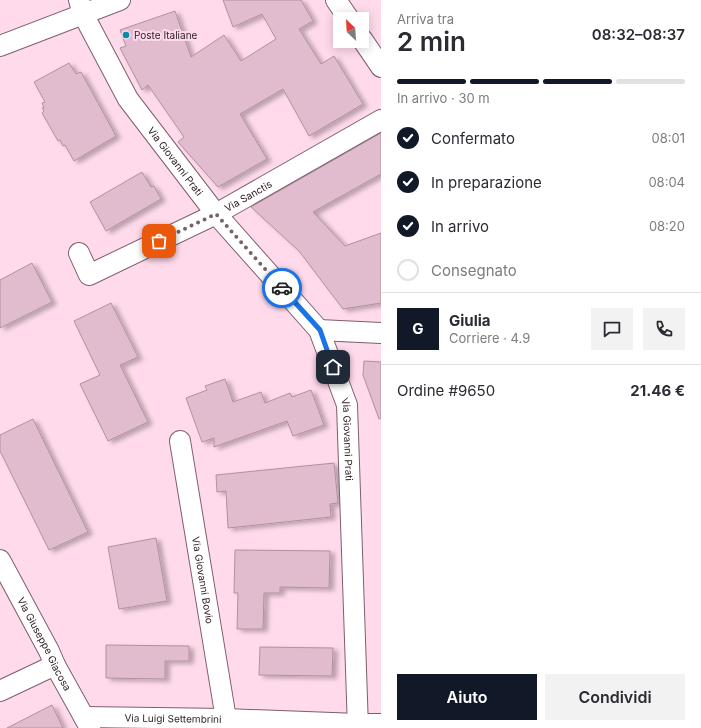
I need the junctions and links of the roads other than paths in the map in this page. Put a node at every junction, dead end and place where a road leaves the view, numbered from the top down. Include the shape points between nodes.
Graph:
1 (120, 0) edge
2 (336, 0) edge
3 (81, 7) edge
4 (344, 12) edge
5 (0, 46) edge
6 (368, 48) edge
7 (381, 67) edge
8 (381, 120) edge
9 (216, 214) junction
10 (79, 253) dead end
11 (320, 330) junction
12 (381, 333) edge
13 (180, 441) dead end
14 (0, 560) edge
15 (55, 664) junction
16 (0, 691) edge
17 (226, 719) junction
18 (87, 722) edge
19 (381, 724) edge
20 (358, 726) edge

1 - 3 street
2 - 4 street
3 - 5 street
3 - 9 street, Via Giovanni Prati via 128,99
6 - 7 street
8 - 9 street, Via Sanctis
9 - 10 street, Via Sanctis via 89,275
9 - 11 street, Via Giovanni Prati
11 - 12 street
11 - 20 street, Via Giovanni Prati via 347,405
13 - 17 street, Via Giovanni Bovio
14 - 15 street, Via Giuseppe Giacosa
15 - 16 street
15 - 18 street, Via Giuseppe Giacosa
17 - 18 street, Via Luigi Settembrini
17 - 20 street, Via Luigi Settembrini
19 - 20 street, Via Luigi Settembrini

